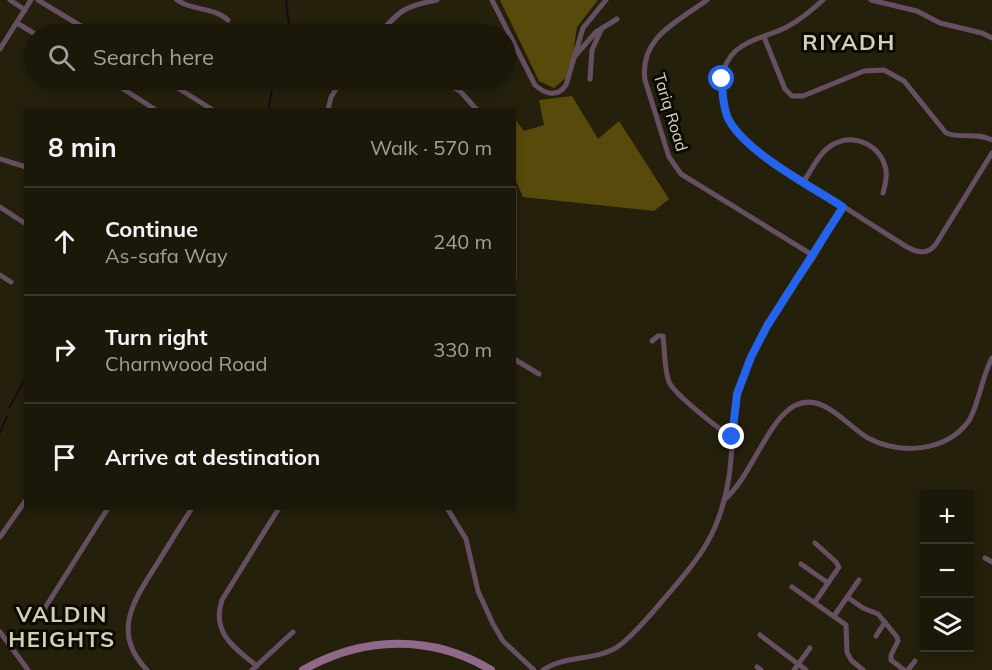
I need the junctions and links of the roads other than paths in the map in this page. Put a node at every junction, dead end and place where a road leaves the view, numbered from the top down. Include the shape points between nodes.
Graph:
1 (10, 0) edge
2 (31, 0) edge
3 (38, 0) edge
4 (177, 0) edge
5 (438, 0) edge
6 (492, 0) edge
7 (606, 0) edge
8 (707, 0) edge
9 (823, 0) edge
10 (871, 0) edge
11 (25, 10) junction
12 (616, 19) dead end
13 (228, 20) dead end
14 (17, 23) junction
15 (78, 24) edge
16 (389, 24) edge
17 (504, 24) edge
18 (24, 27) edge
19 (601, 30) junction
20 (764, 38) junction
21 (992, 38) edge
22 (516, 47) edge
23 (0, 49) edge
24 (574, 57) junction
25 (590, 78) dead end
26 (125, 90) edge
27 (181, 90) edge
28 (336, 90) edge
29 (458, 90) edge
30 (153, 108) edge
31 (210, 108) edge
32 (328, 108) edge
33 (475, 108) edge
34 (992, 140) edge
35 (992, 153) edge
36 (0, 159) edge
37 (24, 165) edge
38 (804, 181) junction
39 (883, 193) dead end
40 (0, 207) edge
41 (843, 207) junction
42 (24, 223) edge
43 (814, 256) junction
44 (0, 275) edge
45 (11, 282) dead end
46 (652, 341) dead end
47 (992, 358) edge
48 (516, 360) edge
49 (539, 374) dead end
50 (732, 437) junction
51 (724, 500) junction
52 (24, 503) edge
53 (107, 510) edge
54 (191, 510) edge
55 (278, 510) edge
56 (448, 510) edge
57 (0, 537) edge
58 (815, 543) dead end
59 (985, 558) dead end
60 (992, 562) edge
61 (801, 564) dead end
62 (860, 580) dead end
63 (828, 584) junction
64 (792, 587) dead end
65 (847, 597) junction
66 (815, 602) junction
67 (834, 616) junction
68 (38, 619) dead end
69 (885, 622) junction
70 (0, 632) edge
71 (293, 632) dead end
72 (760, 635) dead end
73 (876, 636) dead end
74 (810, 648) dead end
75 (915, 661) dead end
76 (798, 664) junction
77 (254, 668) edge
78 (28, 670) edge
79 (147, 670) edge
80 (303, 670) edge
81 (491, 670) edge
82 (534, 670) edge
83 (543, 670) edge
84 (794, 670) edge
85 (806, 670) edge
86 (863, 670) edge
87 (906, 670) edge

1 - 11 street
2 - 11 street
3 - 15 street
4 - 13 street
5 - 16 street via 415,4
6 - 17 street
7 - 24 street via 583,28
8 - 43 street, Tariq Road via 658,36 646,54 645,80 669,157 681,174
9 - 20 street via 802,18
10 - 21 street via 917,11 940,23
11 - 14 street
12 - 19 street
14 - 18 street
14 - 23 street
19 - 24 street
19 - 25 street via 592,50
20 - 34 street via 785,89 792,96 803,96 864,70 884,70 904,81 946,133
20 - 38 street via 739,48 728,59 722,79 724,104 747,143
22 - 24 street via 535,85 553,94 563,89
26 - 30 street
27 - 31 street
28 - 32 street
29 - 33 street
35 - 41 street via 936,244 927,252 907,248
36 - 37 street
38 - 39 street via 829,147 858,140 871,145 884,163
38 - 41 street
40 - 42 street
41 - 43 street
43 - 50 street via 771,319 751,357 737,394
44 - 45 street
46 - 50 street via 663,336 667,374 674,391
47 - 51 street via 972,416 946,441 919,448 884,444 863,435 824,405 798,403 785,412 744,478
48 - 49 street
50 - 51 street
51 - 83 street via 717,526 698,559 622,644 601,655
52 - 57 street
53 - 68 street
54 - 79 street via 135,598 129,614 131,645
55 - 77 street via 222,600 219,613 225,636
56 - 82 street via 466,539 478,591 498,634
58 - 63 street via 838,566
59 - 60 street
61 - 63 street
62 - 65 street
63 - 66 street
64 - 66 street
65 - 67 street
65 - 69 street
66 - 67 street
67 - 86 street via 846,625 847,652
69 - 73 street
69 - 87 street via 898,641 891,660
70 - 78 street
71 - 77 street
72 - 76 street
74 - 76 street
75 - 87 street
76 - 84 street
76 - 85 street
80 - 81 main road via 360,648 409,644 455,652

